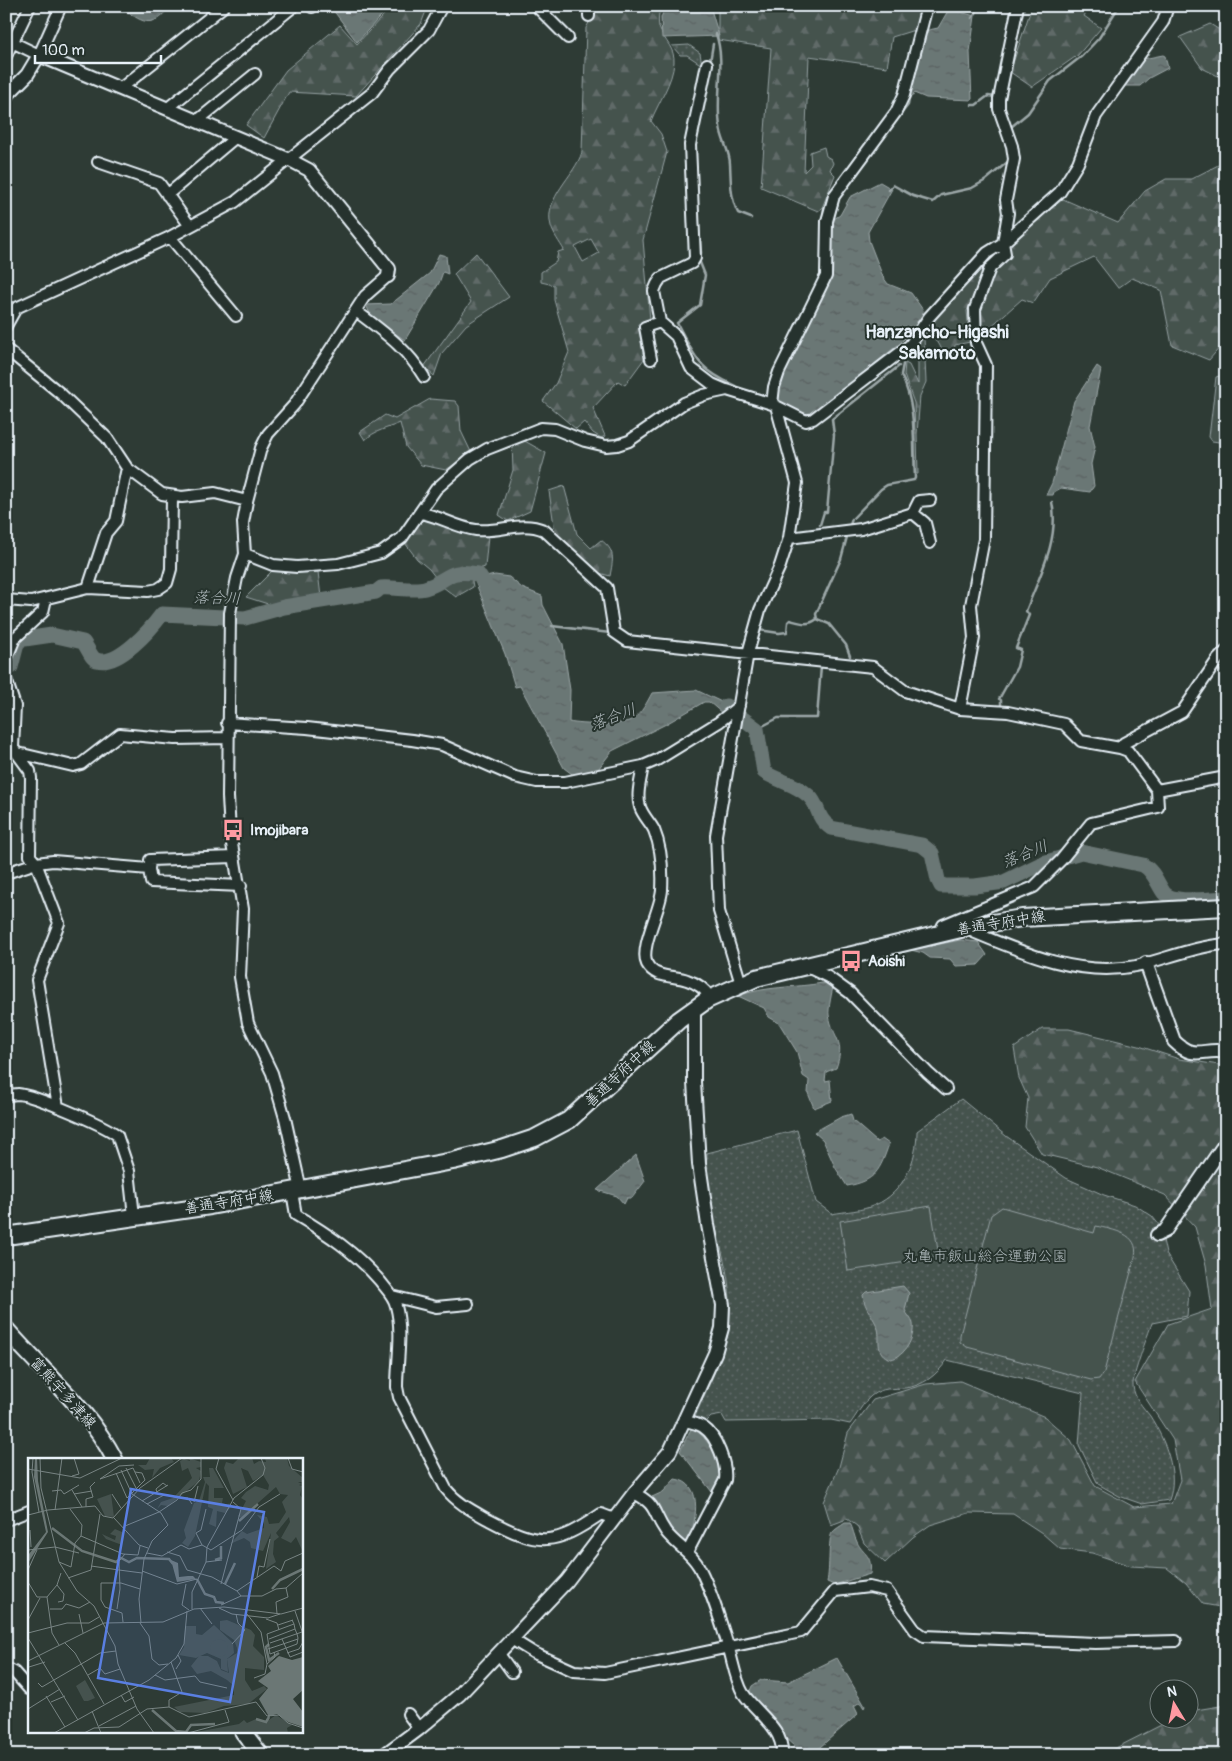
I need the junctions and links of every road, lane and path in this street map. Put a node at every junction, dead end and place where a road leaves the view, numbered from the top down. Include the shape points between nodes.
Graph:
1 (30, 6) edge
2 (61, 6) edge
3 (224, 6) edge
4 (294, 6) edge
5 (536, 6) edge
6 (927, 6) edge
7 (1018, 6) edge
8 (1168, 6) edge
9 (445, 7) edge
10 (6, 34) edge
11 (568, 38) dead end
12 (14, 43) junction
13 (40, 55) junction
14 (6, 56) edge
15 (706, 64) dead end
16 (255, 74) dead end
17 (120, 89) junction
18 (6, 96) edge
19 (168, 108) junction
20 (197, 121) junction
21 (236, 137) junction
22 (290, 160) junction
23 (98, 162) dead end
24 (167, 195) junction
25 (190, 226) junction
26 (170, 237) junction
27 (1003, 243) junction
28 (388, 276) joint
29 (356, 311) junction
30 (236, 316) dead end
31 (660, 322) junction
32 (6, 326) edge
33 (6, 349) edge
34 (651, 360) dead end
35 (424, 377) dead end
36 (727, 390) junction
37 (774, 405) junction
38 (127, 468) junction
39 (172, 498) junction
40 (930, 500) dead end
41 (247, 501) junction
42 (421, 513) junction
43 (913, 513) junction
44 (789, 538) junction
45 (930, 543) dead end
46 (245, 554) junction
47 (88, 588) junction
48 (46, 599) junction
49 (6, 600) edge
50 (1226, 651) edge
51 (748, 653) junction
52 (6, 660) edge
53 (6, 679) edge
54 (960, 709) junction
55 (735, 713) junction
56 (227, 723) junction
57 (227, 738) junction
58 (1120, 748) junction
59 (12, 749) edge
60 (643, 766) junction
61 (1226, 777) edge
62 (1157, 790) junction
63 (234, 857) junction
64 (36, 863) junction
65 (149, 869) junction
66 (6, 873) edge
67 (240, 886) junction
68 (1226, 907) edge
69 (968, 925) junction
70 (939, 934) junction
71 (1226, 944) edge
72 (1146, 963) junction
73 (805, 966) junction
74 (741, 984) junction
75 (711, 998) junction
76 (694, 1008) junction
77 (1226, 1052) edge
78 (946, 1089) dead end
79 (6, 1096) edge
80 (58, 1107) junction
81 (1226, 1142) edge
82 (296, 1191) junction
83 (134, 1216) junction
84 (1157, 1235) dead end
85 (6, 1236) edge
86 (392, 1296) junction
87 (468, 1304) dead end
88 (6, 1329) edge
89 (684, 1420) junction
90 (114, 1458) edge
91 (634, 1493) junction
92 (28, 1511) edge
93 (614, 1519) junction
94 (6, 1520) edge
95 (688, 1551) junction
96 (513, 1640) junction
97 (1176, 1641) dead end
98 (728, 1647) junction
99 (499, 1654) junction
100 (6, 1668) edge
101 (512, 1672) dead end
102 (28, 1688) edge
103 (408, 1714) dead end
104 (419, 1729) junction
105 (245, 1734) edge
106 (261, 1755) edge
107 (384, 1755) edge
108 (782, 1755) edge

1 - 12 street
2 - 13 street
3 - 17 street
4 - 19 street
5 - 11 street
6 - 37 street via 904,95 896,112 834,196 827,221 826,276 774,386
7 - 27 street via 999,99 1014,159 1006,200 1008,213
8 - 27 street via 1163,22 1096,116 1078,163 1060,192
9 - 22 street via 429,30 390,69 372,93
10 - 12 street
12 - 13 street
12 - 14 street
13 - 17 street
13 - 18 street via 27,75
15 - 31 street via 690,145 697,252 692,264 661,278 657,284 654,291
16 - 20 street
17 - 19 street
19 - 20 street
20 - 21 street
21 - 22 street
21 - 24 street
22 - 25 street via 234,202
22 - 28 street via 309,170 388,269
23 - 24 street via 159,183
24 - 25 street
25 - 26 street
26 - 30 street
26 - 32 street via 16,308
27 - 37 street via 987,253 929,316 910,344 813,419 806,422
27 - 54 street via 1005,254 990,268 975,309 976,343 986,365 984,539 971,606 974,638
28 - 29 street via 365,296
29 - 35 street via 401,345
29 - 41 street via 294,405 268,434
31 - 34 street via 645,327
31 - 36 street via 676,336 691,368 712,384
33 - 38 street via 61,394 107,438
36 - 37 street
36 - 42 street via 704,394 684,403 629,441 618,444 606,446 555,429 541,428 487,449 470,459 436,489 423,505
37 - 44 street via 797,483
38 - 39 street
38 - 47 street via 116,521 106,532
39 - 41 street via 215,493
39 - 47 street via 171,569 167,583 148,591
40 - 43 street via 919,501
41 - 46 street via 243,523
42 - 46 street via 402,538 381,553 338,564 285,567
42 - 51 street via 476,530 534,525 544,530 607,588 614,632 627,642
43 - 44 street via 861,529
43 - 45 street via 925,523
44 - 51 street via 760,610
46 - 56 street via 228,629
47 - 48 street
48 - 49 street via 31,602
48 - 52 street via 43,612 15,638
50 - 58 street via 1182,712
51 - 54 street via 873,667 905,691
51 - 55 street
53 - 59 street via 15,706
54 - 58 street via 1008,712 1064,724 1081,741
55 - 60 street
55 - 74 street via 716,835 719,912
56 - 57 street
56 - 60 street via 307,728 442,745 515,777 538,782 565,782
57 - 59 street via 175,739 120,734 81,764 72,766
57 - 63 street via 230,832
58 - 62 street via 1128,751
59 - 64 street via 30,771 30,856
60 - 75 street via 639,800 657,840 662,871 660,903 646,949 646,962 662,976 680,977 697,984
61 - 62 street
62 - 70 street via 1158,807 1091,823 1034,887 943,925
63 - 65 street via 150,860
63 - 67 street
64 - 65 street via 53,860
64 - 66 street
64 - 80 street via 59,923 37,980
65 - 67 street via 151,882
67 - 82 street via 243,908 240,977 248,1023 272,1073 285,1118
68 - 69 main road, 善通寺府中線 via 1050,915
69 - 70 main road, 善通寺府中線
69 - 72 street via 1021,951 1084,968 1110,970
70 - 73 main road, 善通寺府中線
71 - 72 street
72 - 77 street via 1174,1041 1193,1054
73 - 74 main road, 善通寺府中線
73 - 78 street via 850,993
74 - 75 main road, 善通寺府中線
75 - 76 main road, 善通寺府中線
76 - 82 main road, 善通寺府中線 via 590,1103 554,1129 502,1150 470,1158
76 - 89 street via 699,1164 722,1294 723,1317 715,1353
79 - 80 street via 18,1094
80 - 83 street via 118,1135 129,1171
81 - 84 street via 1165,1231
82 - 83 main road, 善通寺府中線
82 - 86 street via 296,1214 327,1232 366,1264
83 - 85 main road, 善通寺府中線
86 - 87 street via 436,1307
86 - 93 street via 399,1326 397,1387 400,1397 453,1498 462,1506 531,1539 549,1540 565,1536 601,1514
88 - 90 main road, 富熊宇多津線 via 88,1418
89 - 91 street via 670,1451
89 - 95 street via 703,1427 711,1436 726,1472
91 - 93 street
91 - 95 street via 649,1500 672,1540
92 - 94 street
93 - 96 street via 567,1581
95 - 98 street via 699,1567
96 - 98 street via 574,1671 605,1673
96 - 99 street
97 - 98 street via 1095,1644 924,1636 915,1630 887,1591 869,1587 835,1591 801,1632
98 - 108 street via 742,1692 779,1736
99 - 101 street
99 - 104 street via 465,1690
100 - 102 street
103 - 104 street
104 - 107 street
105 - 106 main road

